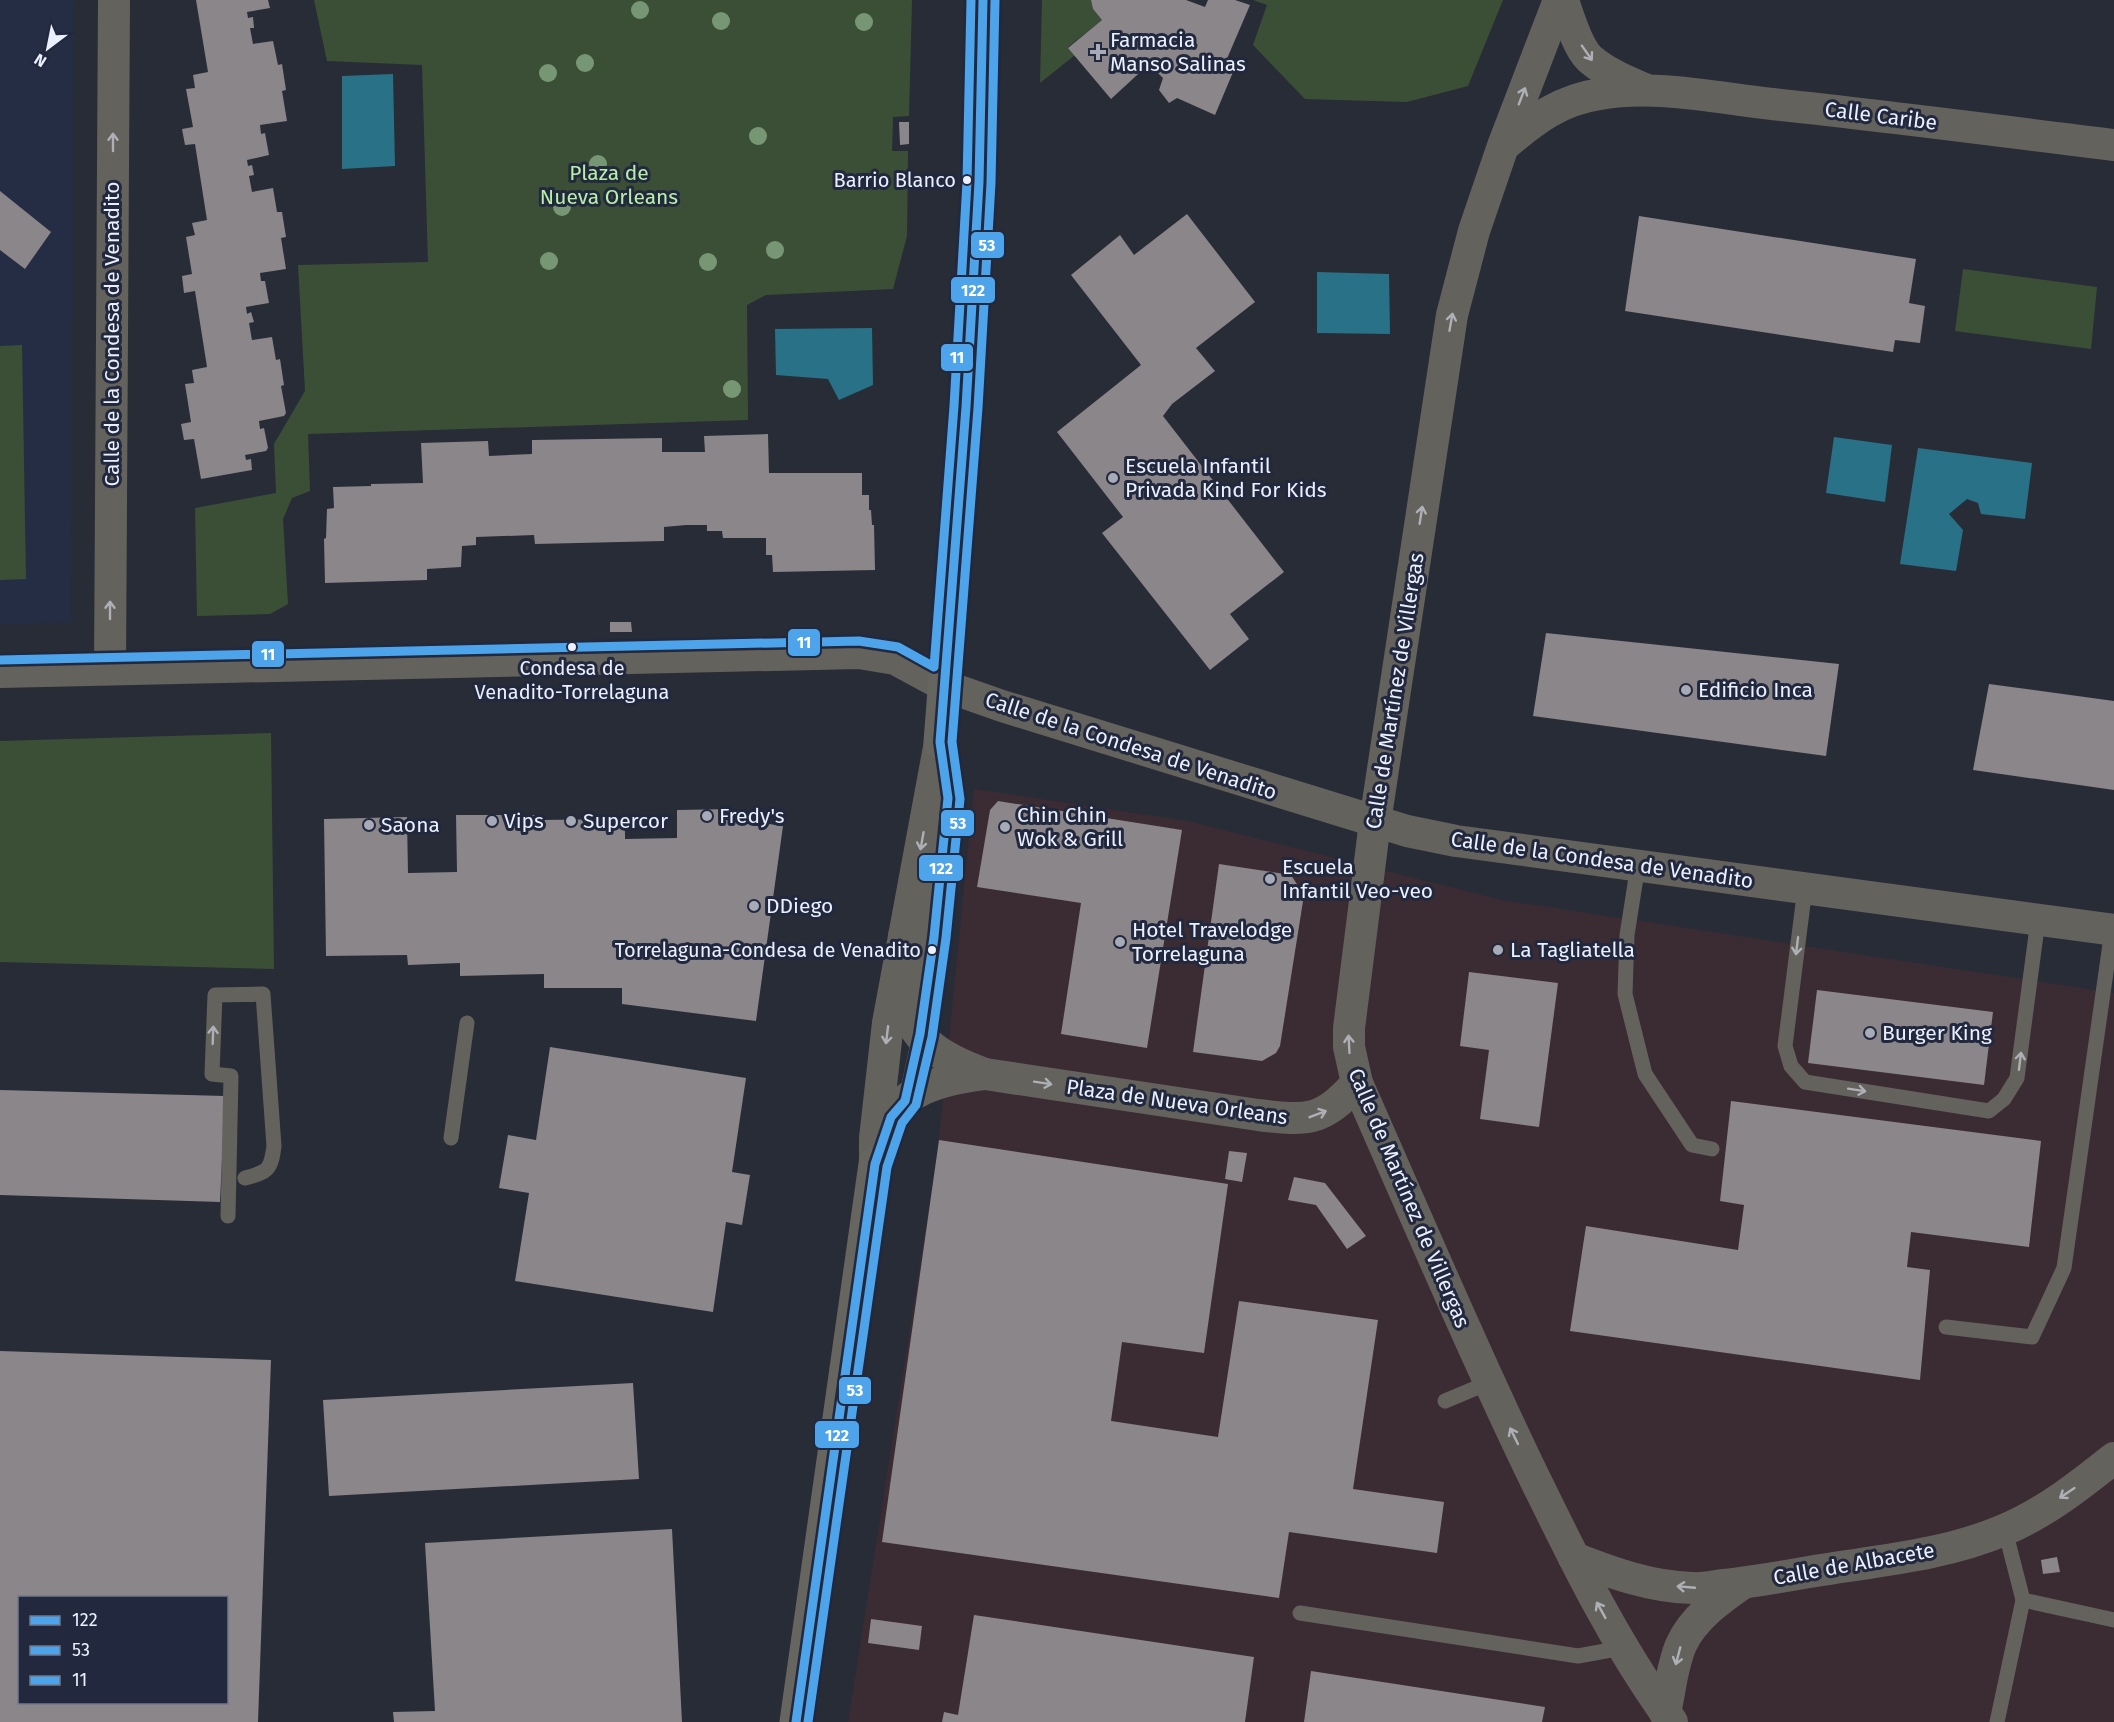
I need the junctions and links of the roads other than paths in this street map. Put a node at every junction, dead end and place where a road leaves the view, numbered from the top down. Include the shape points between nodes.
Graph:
1 (114, 0) edge
2 (983, 0) edge
3 (1561, 0) edge
4 (1648, 90) junction
5 (2114, 145) edge
6 (1503, 146) junction
7 (110, 669) junction
8 (0, 672) edge
9 (945, 686) junction
10 (940, 742) junction
11 (1375, 822) junction
12 (1638, 866) junction
13 (1804, 888) junction
14 (2038, 920) junction
15 (2113, 930) edge
16 (904, 936) junction
17 (467, 1023) dead end
18 (920, 1034) junction
19 (985, 1074) junction
20 (1357, 1083) junction
21 (905, 1101) junction
22 (451, 1138) dead end
23 (1712, 1149) dead end
24 (875, 1164) junction
25 (245, 1178) dead end
26 (228, 1216) dead end
27 (1947, 1327) dead end
28 (1488, 1383) junction
29 (1444, 1401) dead end
30 (2114, 1458) edge
31 (2005, 1530) junction
32 (1574, 1558) junction
33 (1744, 1583) junction
34 (2023, 1600) junction
35 (1300, 1613) dead end
36 (2114, 1620) edge
37 (1622, 1648) junction
38 (1669, 1718) edge
39 (796, 1722) edge
40 (1997, 1722) edge

7 -> 1 street, Calle de la Condesa de Venadito
2 - 9 street via 978,194
3 -> 4 street, Calle Caribe via 1589,58
6 -> 3 street, Calle de Martínez de Villergas
4 - 5 street, Calle Caribe
4 - 6 street, Calle Caribe via 1600,93 1570,102 1536,118
11 -> 6 street, Calle de Martínez de Villergas via 1452,315 1474,231
7 - 8 street, Calle de la Condesa de Venadito
7 - 9 street, Calle de la Condesa de Venadito via 859,653 895,659
9 - 10 street
9 - 11 street, Calle de la Condesa de Venadito
10 -> 16 street
10 - 18 street via 948,798
11 - 12 street, Calle de la Condesa de Venadito via 1456,841
20 -> 11 street, Calle de Martínez de Villergas via 1349,1028
12 - 13 street, Calle de la Condesa de Venadito
12 - 23 lane via 1627,935 1624,994 1645,1074 1692,1145
13 - 14 street, Calle de la Condesa de Venadito
13 -> 14 lane via 1785,1046 1791,1066 1805,1082 1989,1111 2004,1099 2018,1078
14 - 15 street, Calle de la Condesa de Venadito
15 - 27 lane via 2064,1268 2032,1337
16 - 18 street, Plaza de Nueva Orleans via 910,955 905,1005
16 -> 24 street via 888,1023
17 - 22 lane
18 - 19 street, Plaza de Nueva Orleans via 952,1061
18 - 21 lane
19 -> 20 street, Plaza de Nueva Orleans via 1303,1119 1332,1108
19 - 21 street, Plaza de Nueva Orleans via 949,1080
20 - 28 street, Calle de Martínez de Villergas
21 - 24 street, Plaza de Nueva Orleans via 887,1125
24 - 39 street
26 -> 25 lane via 231,1076 212,1074 215,995 263,994 274,1146 272,1161 264,1173
28 - 29 lane
32 -> 28 street, Calle de Martínez de Villergas
30 -> 31 street, Calle de Albacete via 2040,1512
31 - 33 street, Calle de Albacete via 1909,1556
31 - 34 lane
33 -> 32 street, Calle de Albacete via 1694,1588 1658,1584 1628,1578
37 -> 32 street, Calle de Martínez de Villergas
33 -> 38 street via 1718,1601 1682,1645
34 - 36 lane
34 - 40 lane
35 - 37 lane via 1578,1656
37 - 38 street, Calle de Martínez de Villergas

